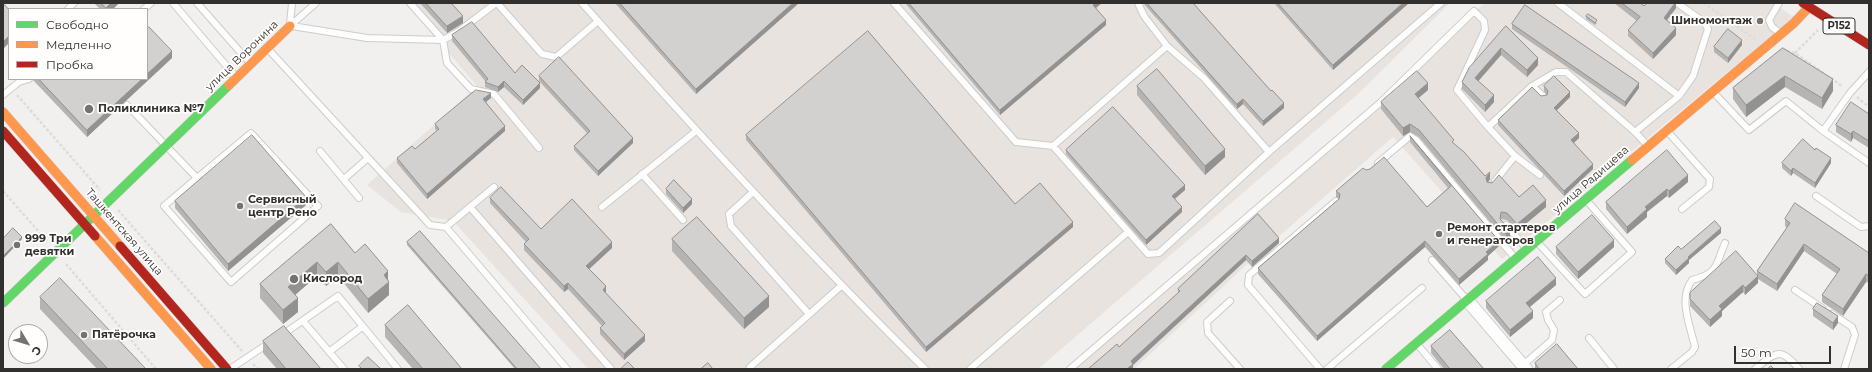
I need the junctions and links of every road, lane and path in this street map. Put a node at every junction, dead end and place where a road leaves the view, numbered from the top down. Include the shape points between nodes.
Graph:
1 (173, 3) edge
2 (197, 3) edge
3 (292, 3) edge
4 (316, 3) edge
5 (410, 3) edge
6 (496, 3) edge
7 (582, 3) edge
8 (894, 3) edge
9 (1138, 3) edge
10 (1441, 3) edge
11 (1558, 3) edge
12 (1677, 3) edge
13 (1704, 3) edge
14 (1779, 3) edge
15 (1806, 5) edge
16 (598, 21) junction
17 (290, 26) junction
18 (1781, 34) junction
19 (443, 40) junction
20 (1869, 45) edge
21 (1167, 46) junction
22 (1766, 47) junction
23 (267, 48) junction
24 (250, 64) junction
25 (1869, 72) edge
26 (236, 77) junction
27 (20, 80) edge
28 (1532, 86) junction
29 (11, 88) junction
30 (1712, 91) junction
31 (1850, 93) junction
32 (3, 95) edge
33 (1679, 96) junction
34 (1544, 97) edge
35 (127, 105) dead end
36 (1869, 107) edge
37 (3, 112) edge
38 (1488, 126) junction
39 (3, 131) edge
40 (696, 131) junction
41 (1666, 131) junction
42 (1823, 131) junction
43 (1635, 132) junction
44 (166, 146) junction
45 (1053, 146) junction
46 (1648, 146) junction
47 (540, 148) dead end
48 (320, 151) dead end
49 (1269, 152) junction
50 (1515, 156) junction
51 (368, 158) junction
52 (1869, 163) edge
53 (1373, 166) edge
54 (642, 174) junction
55 (1540, 175) dead end
56 (196, 178) junction
57 (344, 179) junction
58 (494, 186) dead end
59 (1490, 186) edge
60 (3, 191) edge
61 (753, 192) junction
62 (1816, 196) dead end
63 (360, 198) dead end
64 (110, 200) junction
65 (1586, 200) junction
66 (1336, 201) edge
67 (470, 207) junction
68 (602, 207) dead end
69 (1682, 209) dead end
70 (94, 215) junction
71 (682, 220) dead end
72 (1504, 223) edge
73 (85, 224) junction
74 (1869, 226) edge
75 (446, 227) junction
76 (1128, 232) junction
77 (1537, 242) junction
78 (48, 243) dead end
79 (1725, 243) dead end
80 (1527, 250) junction
81 (1516, 259) junction
82 (1432, 260) dead end
83 (66, 264) dead end
84 (841, 286) junction
85 (1422, 288) dead end
86 (1794, 290) dead end
87 (1467, 300) junction
88 (1560, 300) dead end
89 (1230, 301) dead end
90 (3, 303) edge
91 (809, 314) junction
92 (303, 321) junction
93 (362, 327) junction
94 (278, 337) edge
95 (1588, 338) dead end
96 (272, 341) edge
97 (1416, 343) junction
98 (329, 352) junction
99 (248, 358) junction
100 (222, 367) edge
101 (1524, 367) edge
102 (1237, 368) edge
103 (156, 369) edge
104 (211, 369) edge
105 (230, 369) edge
106 (258, 369) edge
107 (344, 369) edge
108 (398, 369) edge
109 (567, 369) edge
110 (612, 369) edge
111 (749, 369) edge
112 (925, 369) edge
113 (970, 369) edge
114 (1070, 369) edge
115 (1320, 369) edge
116 (1327, 369) edge
117 (1386, 369) edge
118 (1438, 369) edge
119 (1614, 369) edge
120 (1671, 369) edge
121 (1755, 369) edge
122 (1799, 369) edge
123 (1844, 369) edge

1 - 26 lane
2 - 24 lane
3 - 17 lane
4 - 17 lane
5 - 19 lane
6 - 16 lane via 542,54 556,57
6 - 19 lane via 458,32
7 - 16 lane
8 - 45 lane via 1016,142
9 - 21 lane via 1144,16
10 - 49 lane
11 - 33 lane
12 - 33 lane via 1704,22 1708,29 1693,76
13 - 22 path
14 - 18 lane via 1769,20 1772,27
15 - 18 street, улица Радищева
15 - 20 street, Р152
16 - 40 lane
17 - 19 lane via 367,38
17 - 23 street, улица Воронина
18 - 22 street, улица Радищева
19 - 47 lane via 447,63 471,89 494,94
21 - 45 lane
21 - 49 lane via 1204,78
22 - 30 street, улица Радищева
22 - 31 path via 1795,53
23 - 24 street, улица Воронина
23 - 51 lane
24 - 26 street, улица Воронина
25 - 31 lane
26 - 44 street, улица Воронина
27 - 29 lane
28 - 34 lane
28 - 38 lane
28 - 43 lane via 1556,72 1566,72
29 - 32 lane
29 - 64 path
30 - 41 street, улица Радищева
30 - 42 lane via 1749,130 1786,101
31 - 36 path
31 - 42 lane
33 - 43 lane
35 - 44 lane
37 - 70 street, Ташкентская улица
38 - 50 lane
38 - 114 lane via 1457,90 1485,30 1484,21 1474,11 1382,102
39 - 73 street
40 - 54 lane
40 - 61 lane
41 - 46 street, улица Радищева
41 - 69 lane via 1710,179 1709,188
42 - 52 lane
43 - 46 lane
44 - 56 lane
44 - 64 street, улица Воронина
45 - 76 lane
46 - 65 street, улица Радищева
48 - 57 lane
49 - 76 lane via 1160,253 1148,254
50 - 55 lane
50 - 59 lane
51 - 57 lane
51 - 75 lane via 430,225
53 - 81 lane via 1410,136
54 - 68 lane
54 - 71 lane
56 - 56 lane via 164,206 231,282 318,206 251,133
57 - 63 lane
58 - 67 lane
60 - 78 path
61 - 84 lane
61 - 91 lane via 729,214 730,226
62 - 74 lane via 1861,227
64 - 70 street, улица Воронина
64 - 99 path
65 - 77 street, улица Радищева
65 - 77 lane via 1632,252 1585,294
66 - 115 lane via 1249,275 1248,285
67 - 75 lane
67 - 110 lane
70 - 73 street, улица Воронина
70 - 100 street, Ташкентская улица
72 - 80 lane
73 - 90 street, улица Воронина
73 - 104 street
75 - 109 lane
76 - 113 lane
77 - 80 street, улица Радищева
79 - 120 lane via 1713,272 1692,280 1689,284 1684,302 1695,346 1692,352
80 - 81 street, улица Радищева
81 - 87 street, улица Радищева
82 - 87 lane
83 - 103 path
84 - 91 lane
84 - 112 lane
85 - 116 lane
86 - 123 lane via 1852,327 1855,335
87 - 97 street, улица Радищева
87 - 101 street
88 - 101 lane via 1546,312 1554,330 1552,340
89 - 102 lane via 1207,322 1208,332
91 - 111 lane
92 - 93 lane via 338,296
92 - 94 lane
92 - 98 lane
93 - 98 lane
93 - 108 lane
95 - 119 lane
96 - 99 lane
97 - 117 street, улица Радищева
97 - 118 lane
98 - 107 lane
99 - 105 lane
99 - 106 path
121 - 122 lane via 1772,355 1782,354 1788,356

